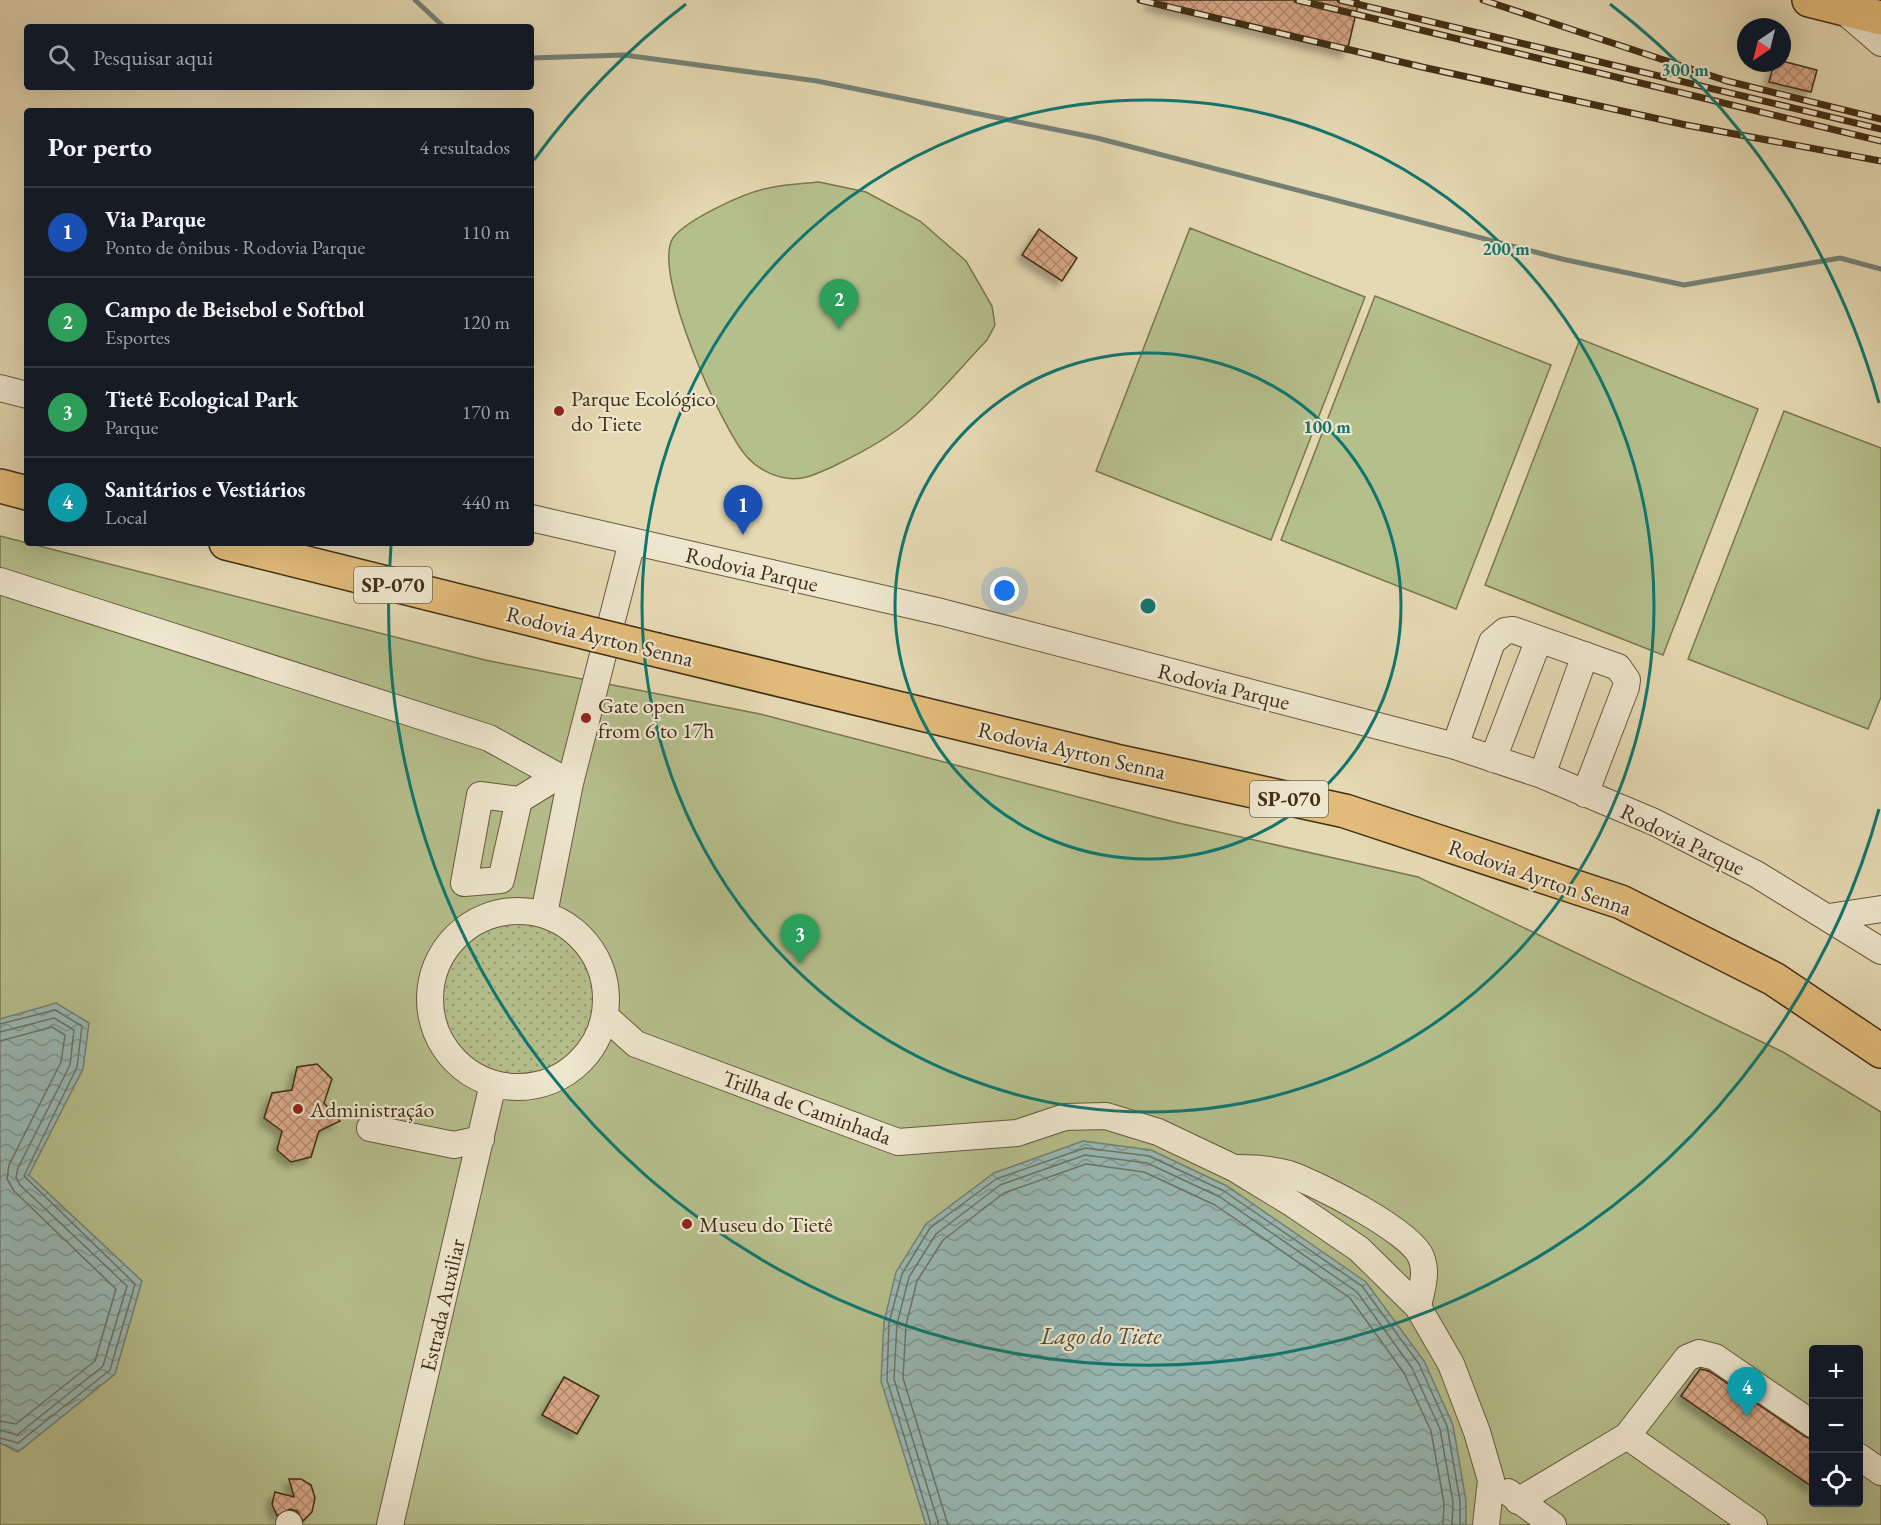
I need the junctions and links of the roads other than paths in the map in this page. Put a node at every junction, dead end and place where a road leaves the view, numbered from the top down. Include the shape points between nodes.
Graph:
1 (1825, 4) edge
2 (1881, 18) edge
3 (1881, 43) edge
4 (0, 388) edge
5 (24, 394) edge
6 (0, 486) edge
7 (24, 492) edge
8 (534, 519) edge
9 (632, 542) junction
10 (238, 546) edge
11 (0, 581) edge
12 (1539, 639) junction
13 (1585, 655) junction
14 (1455, 746) junction
15 (1493, 759) junction
16 (1542, 776) junction
17 (564, 779) junction
18 (1585, 794) junction
19 (519, 800) dead end
20 (1881, 909) edge
21 (544, 914) junction
22 (1829, 918) junction
23 (1881, 951) edge
24 (607, 1018) junction
25 (636, 1044) junction
26 (1881, 1051) edge
27 (586, 1057) junction
28 (493, 1084) junction
29 (369, 1128) dead end
30 (481, 1139) junction
31 (1234, 1168) junction
32 (1418, 1307) junction
33 (1809, 1422) edge
34 (1627, 1436) junction
35 (1863, 1459) edge
36 (1881, 1472) edge
37 (1491, 1480) junction
38 (1518, 1501) junction
39 (390, 1525) edge
40 (1486, 1525) edge
41 (1552, 1525) edge
42 (1754, 1525) edge

1 - 2 main road
1 - 3 street
4 - 5 street
6 - 7 main road
8 - 9 street, Rodovia Parque
9 - 14 street, Rodovia Parque via 941,612
9 - 17 street
10 - 26 main road, Rodovia Ayrton Senna / SP-070, bridge via 1367,819 1621,902 1774,979
11 - 17 street via 489,738
12 - 13 street
12 - 14 street via 1513,630 1505,631 1492,642
12 - 15 street
13 - 16 street
13 - 18 street via 1618,667 1627,680
14 - 15 street, Rodovia Parque
15 - 16 street, Rodovia Parque
16 - 18 street, Rodovia Parque
17 - 19 street
17 - 21 street
18 - 22 street, Rodovia Parque via 1654,822 1756,874
20 - 22 street
21 - 24 street via 569,927 590,947 602,973
21 - 28 street via 513,911 482,918 456,935 438,960 429,990 435,1030 458,1064
22 - 23 street, Rodovia Parque
24 - 25 street, Trilha de Caminhada
24 - 27 street
25 - 27 street
25 - 31 street, Trilha de Caminhada via 898,1142 1017,1133 1065,1117 1106,1116 1158,1132
27 - 28 street via 570,1071 546,1083 520,1088
28 - 30 street, Estrada Auxiliar
29 - 30 street via 454,1146
30 - 39 street, Estrada Auxiliar
31 - 32 street, Trilha de Caminhada via 1359,1249
31 - 32 street via 1263,1168 1290,1174 1339,1196 1399,1234 1420,1254 1425,1272
32 - 37 street, Trilha de Caminhada via 1451,1364
33 - 34 street via 1715,1357 1699,1353 1687,1358
34 - 38 street
34 - 42 street
35 - 36 street
37 - 38 street
37 - 40 street, Trilha de Caminhada
38 - 41 street

